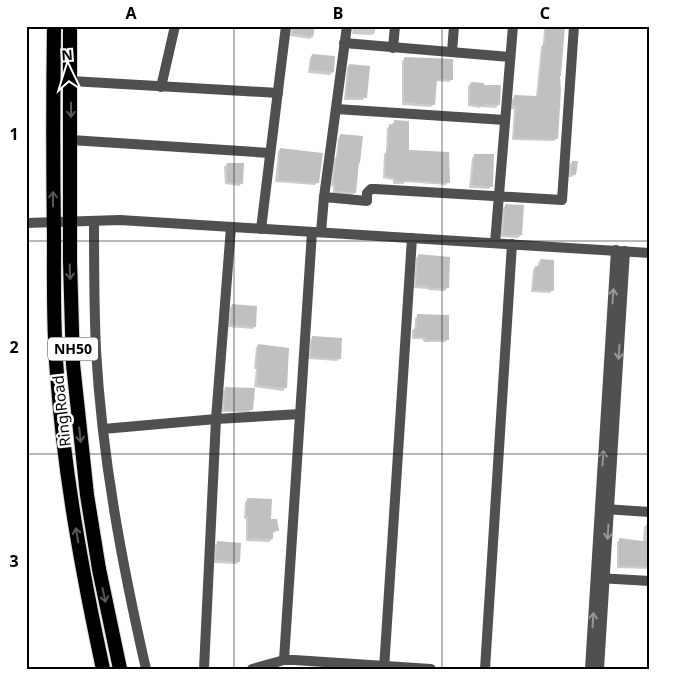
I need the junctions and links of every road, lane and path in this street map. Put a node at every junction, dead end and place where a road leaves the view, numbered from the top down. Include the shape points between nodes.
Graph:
1 (54, 26) edge
2 (70, 26) edge
3 (174, 26) edge
4 (286, 26) edge
5 (347, 26) edge
6 (395, 26) edge
7 (454, 26) edge
8 (513, 26) edge
9 (574, 26) edge
10 (344, 44) junction
11 (393, 48) junction
12 (452, 52) junction
13 (510, 57) junction
14 (71, 81) junction
15 (161, 87) junction
16 (278, 93) junction
17 (336, 109) junction
18 (505, 120) junction
19 (70, 140) junction
20 (270, 153) junction
21 (324, 197) junction
22 (499, 197) junction
23 (94, 221) junction
24 (53, 222) junction
25 (70, 222) junction
26 (26, 223) edge
27 (231, 227) junction
28 (261, 228) junction
29 (316, 232) junction
30 (412, 238) junction
31 (495, 243) junction
32 (512, 244) junction
33 (621, 251) junction
34 (650, 253) edge
35 (300, 414) junction
36 (216, 419) junction
37 (103, 429) junction
38 (605, 509) junction
39 (650, 512) edge
40 (601, 578) junction
41 (650, 581) edge
42 (292, 663) edge
43 (384, 667) edge
44 (103, 669) edge
45 (120, 669) edge
46 (146, 669) edge
47 (204, 669) edge
48 (252, 669) edge
49 (431, 669) edge
50 (485, 669) edge
51 (590, 669) edge
52 (600, 669) edge

24 -> 1 highway, Ring Road / NH50
2 - 14 highway, Ring Road / NH50
3 - 15 street
4 - 16 street
5 - 10 street
6 - 11 street
7 - 12 street
8 - 13 street
9 - 22 street via 562,200
10 - 11 street
10 - 17 street
11 - 12 street
12 - 13 street
13 - 18 street
14 - 15 street
14 -> 19 highway, Ring Road / NH50
15 - 16 street
16 - 20 street
17 - 18 street
17 - 21 street
18 - 22 street
19 - 20 street
19 - 25 highway, Ring Road / NH50
20 - 28 street
21 - 22 street via 367,201 367,193 371,189
21 - 29 street
22 - 31 street
23 - 25 street
23 - 27 street
23 - 37 street via 96,350
24 - 25 street
24 - 26 street
44 -> 24 highway, Ring Road / NH50 via 85,584 66,462 54,323
25 -> 45 highway, Ring Road / NH50 via 73,364 85,477 99,570
27 - 28 street
27 - 36 street
28 - 29 street
29 - 30 street
29 - 35 street
30 - 31 street
30 - 43 street
31 - 32 street
32 - 33 street
32 - 50 street
33 - 34 street
33 - 38 street
35 - 36 street
35 - 42 street
36 - 37 street
36 - 47 street
37 - 46 street via 112,502
38 - 39 street
38 - 40 street
40 - 41 street
51 -> 40 street
40 - 52 street
42 - 43 street
42 - 48 street
43 - 49 street

